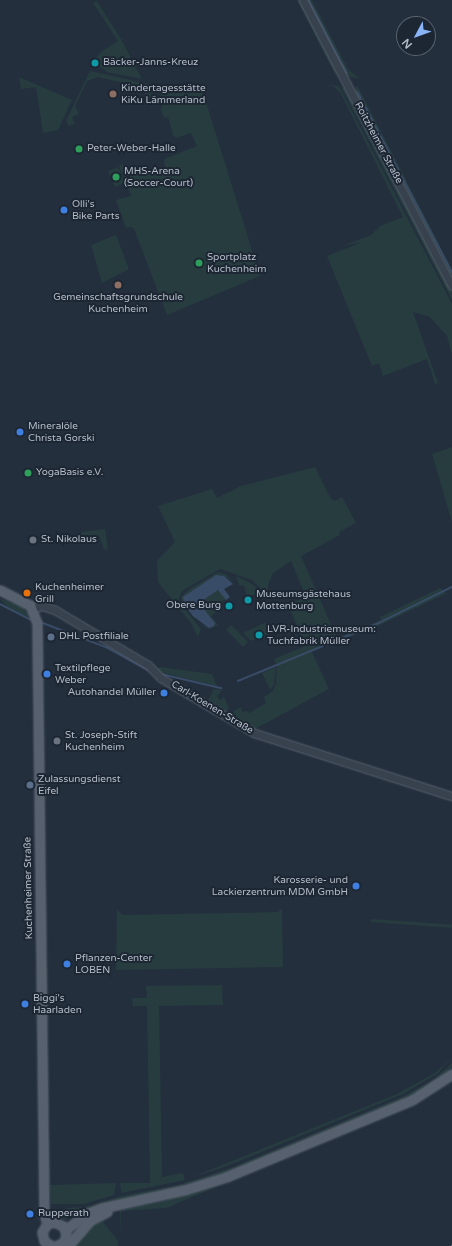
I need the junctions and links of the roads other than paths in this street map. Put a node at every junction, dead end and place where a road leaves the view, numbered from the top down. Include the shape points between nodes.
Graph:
1 (303, 0) edge
2 (452, 286) edge
3 (0, 590) edge
4 (32, 608) junction
5 (452, 796) edge
6 (452, 1069) edge
7 (449, 1077) edge
8 (174, 1192) junction
9 (57, 1225) junction
10 (48, 1245) edge
11 (56, 1246) edge
12 (68, 1246) edge

1 - 2 street, Roitzheimer Straße
3 - 4 main road via 26,602
4 - 5 street, Carl-Koenen-Straße via 42,606 55,610 254,733
4 - 9 main road, Kuchenheimer Straße via 36,623 45,1206
6 - 7 main road
7 - 8 main road via 394,1108 226,1177
8 - 9 main road via 114,1204
8 - 12 main road via 165,1199 118,1208 98,1215
9 - 10 main road, Kuchenheimer Straße via 42,1235
9 - 11 main road via 65,1239

